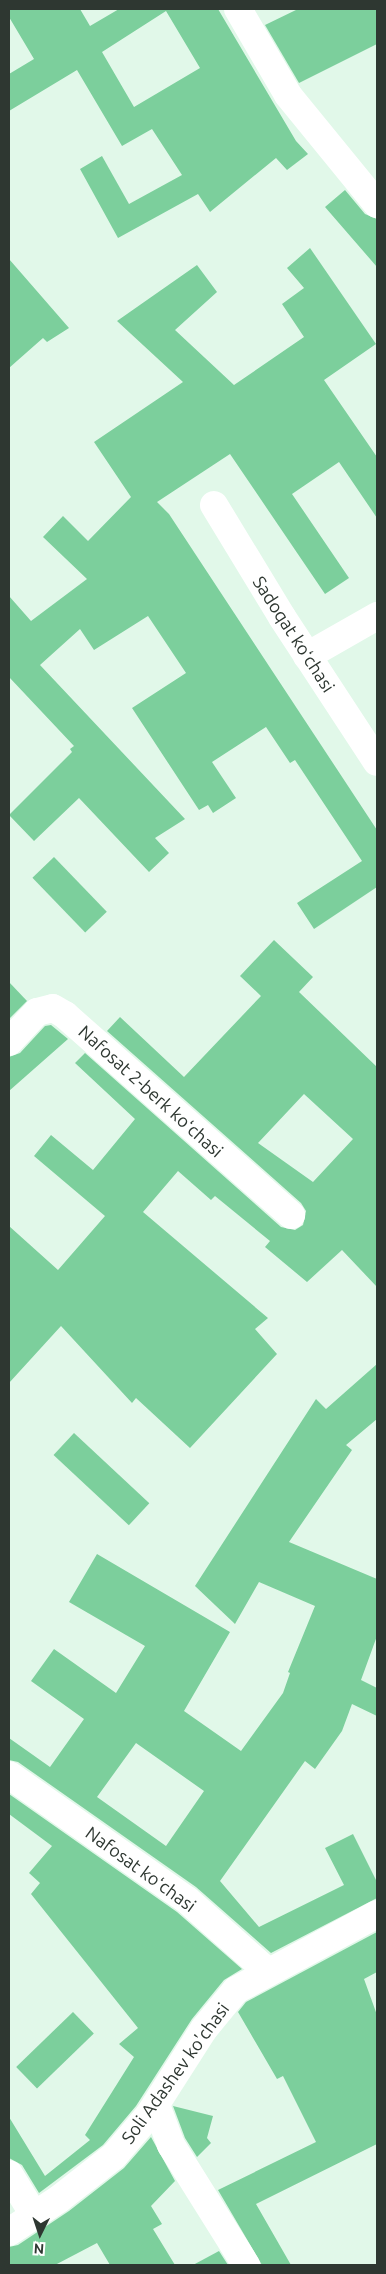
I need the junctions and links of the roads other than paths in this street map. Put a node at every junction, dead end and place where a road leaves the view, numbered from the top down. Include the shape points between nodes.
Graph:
1 (238, 9) edge
2 (377, 204) edge
3 (214, 505) dead end
4 (377, 616) edge
5 (307, 656) junction
6 (377, 762) edge
7 (9, 1042) edge
8 (291, 1215) dead end
9 (9, 1775) edge
10 (377, 1914) edge
11 (268, 1970) junction
12 (156, 2105) junction
13 (9, 2174) edge
14 (34, 2215) junction
15 (9, 2232) edge
16 (246, 2265) edge

1 - 2 street via 288,95
3 - 5 street, Sadoqat koʻchasi
4 - 5 street
5 - 6 street, Sadoqat koʻchasi
7 - 8 street, Nafosat 2-berk koʻchasi via 37,1012 52,1008 65,1014
9 - 11 street, Nafosat koʻchasi via 187,1900
10 - 11 street, Soli Adashev ko'chasi
11 - 12 street, Soli Adashev ko'chasi via 236,1990 204,2029
12 - 14 street, Soli Adashev ko'chasi via 114,2156
12 - 16 street via 171,2145
13 - 14 street
14 - 15 street, Soli Adashev ko'chasi

